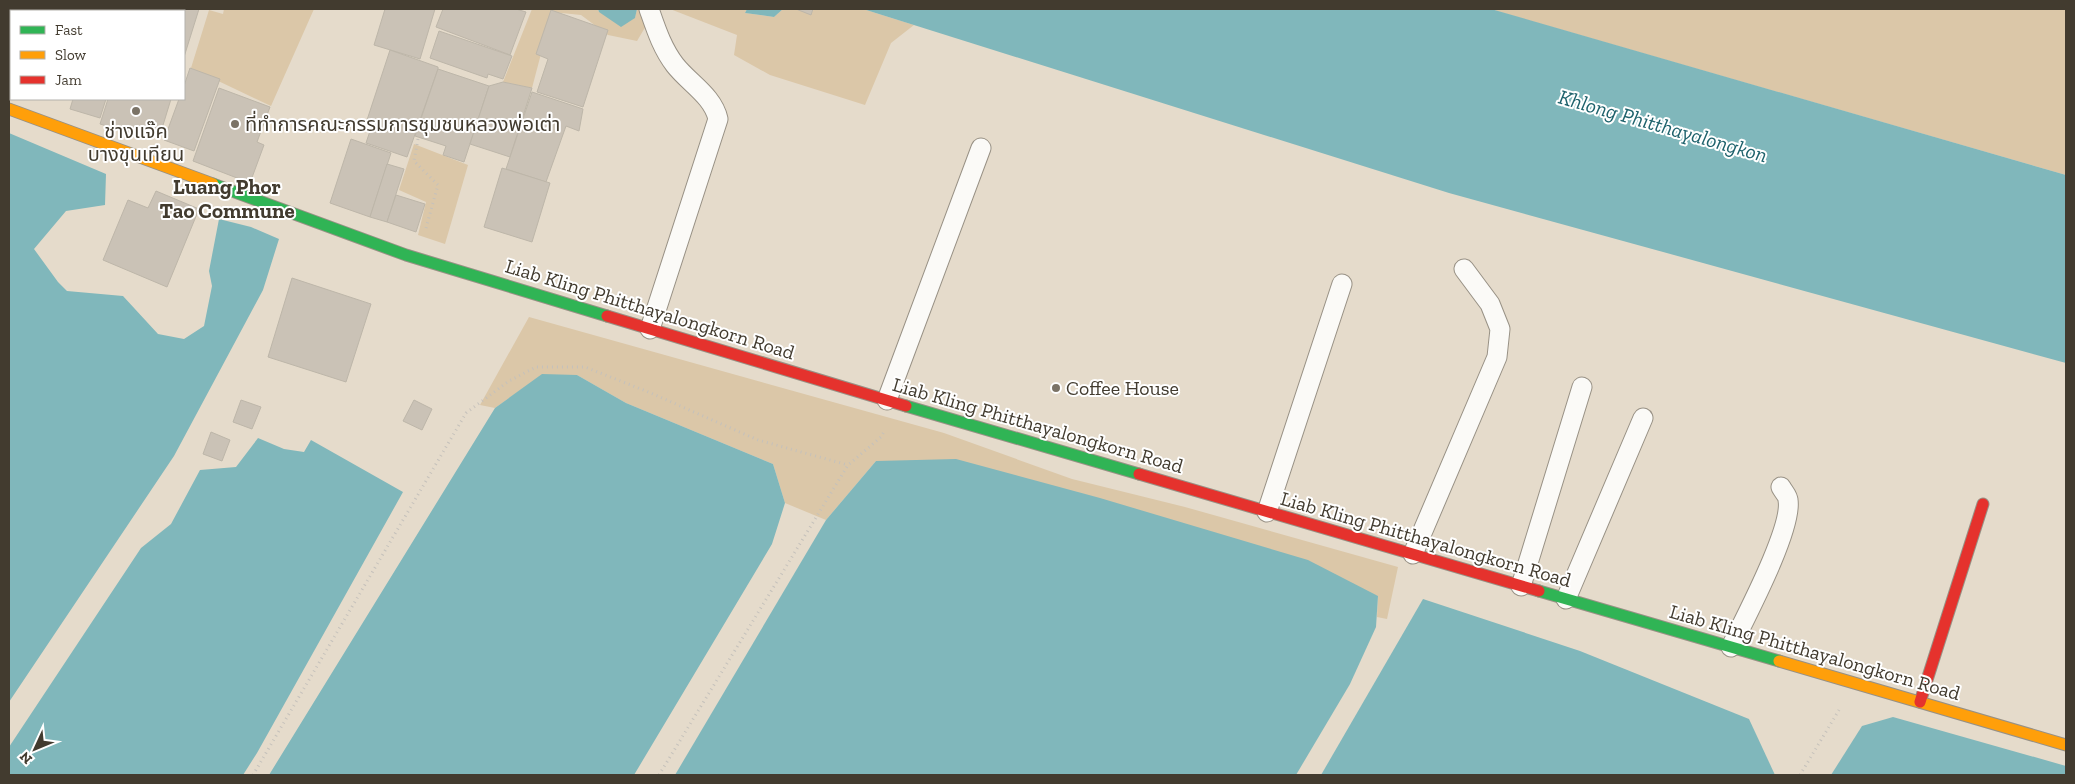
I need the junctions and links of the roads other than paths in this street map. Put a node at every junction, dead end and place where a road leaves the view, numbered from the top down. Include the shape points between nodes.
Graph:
1 (650, 9) edge
2 (9, 109) edge
3 (981, 148) dead end
4 (1464, 269) dead end
5 (1342, 284) dead end
6 (650, 329) junction
7 (1582, 387) dead end
8 (893, 402) junction
9 (1643, 418) dead end
10 (1781, 486) dead end
11 (1983, 504) dead end
12 (1267, 512) junction
13 (1413, 554) junction
14 (1521, 586) junction
15 (1566, 599) junction
16 (1731, 647) junction
17 (1920, 702) junction
18 (2066, 745) edge

1 - 6 lane via 661,42 670,57 715,108 718,119
2 - 6 main road, Liab Kling Phitthayalongkorn Road via 406,255
3 - 8 lane
4 - 13 lane via 1490,304 1500,329 1497,357
5 - 12 lane
6 - 8 main road, Liab Kling Phitthayalongkorn Road
7 - 14 lane
8 - 12 main road, Liab Kling Phitthayalongkorn Road
9 - 15 lane
10 - 16 lane via 1788,499 1780,541
11 - 17 main road
12 - 13 main road, Liab Kling Phitthayalongkorn Road
13 - 14 main road, Liab Kling Phitthayalongkorn Road
14 - 15 main road, Liab Kling Phitthayalongkorn Road
15 - 16 main road, Liab Kling Phitthayalongkorn Road
16 - 17 main road, Liab Kling Phitthayalongkorn Road
17 - 18 main road, Liab Kling Phitthayalongkorn Road

